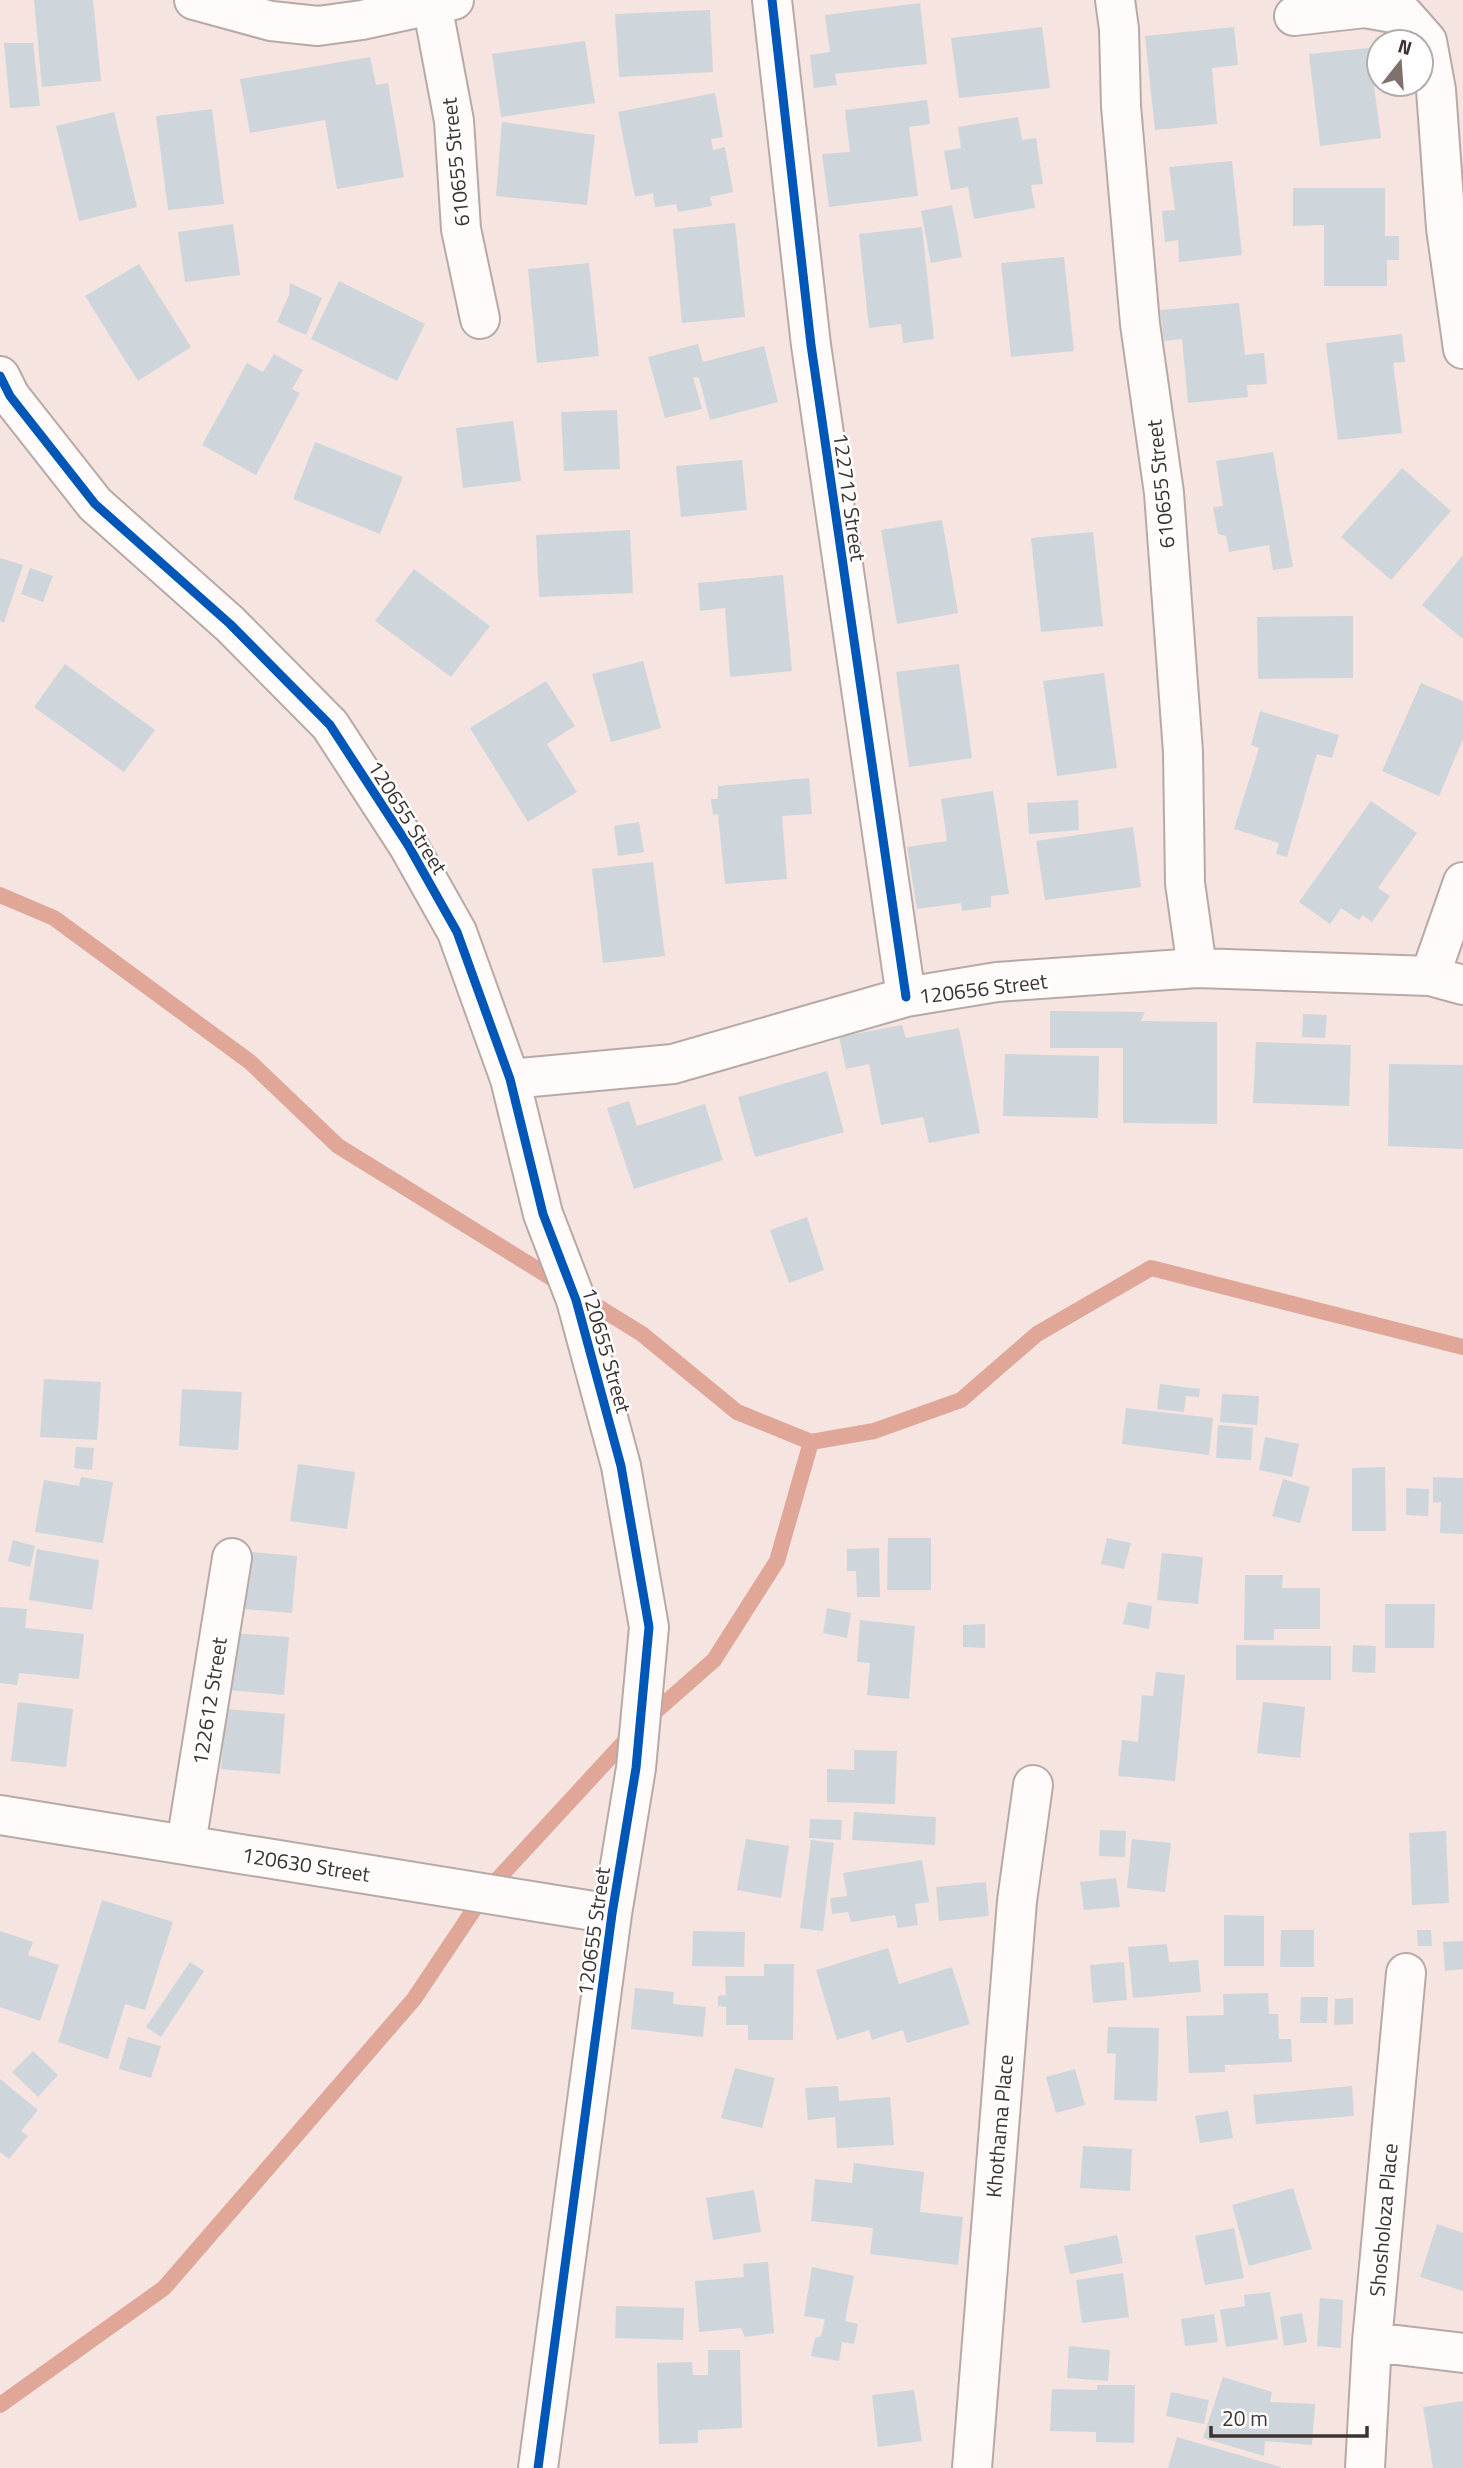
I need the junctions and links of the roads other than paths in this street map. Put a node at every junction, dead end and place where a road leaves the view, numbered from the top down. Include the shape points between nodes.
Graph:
1 (194, 0) edge
2 (772, 0) edge
3 (1115, 0) edge
4 (443, 2) edge
5 (1294, 16) dead end
6 (480, 319) dead end
7 (1463, 349) edge
8 (0, 376) edge
9 (1463, 882) edge
10 (1197, 968) junction
11 (1446, 980) edge
12 (906, 997) junction
13 (510, 1079) junction
14 (232, 1558) dead end
15 (1033, 1784) dead end
16 (0, 1815) edge
17 (186, 1844) junction
18 (612, 1914) junction
19 (1406, 1972) dead end
20 (1372, 2342) junction
21 (1463, 2353) edge
22 (538, 2468) edge
23 (972, 2468) edge
24 (1365, 2468) edge

1 - 4 street via 271,21 318,26
2 - 12 street, 122712 Street via 810,345
3 - 10 street, 610655 Street via 1140,324 1164,493 1183,752 1185,883
4 - 6 street, 610655 Street via 461,229
5 - 7 street via 1365,8 1405,15 1427,41
8 - 13 street, 120655 Street via 10,396 95,504 230,624 330,725 408,845 457,932
9 - 11 street
10 - 11 street, 120656 Street
10 - 12 street, 120656 Street via 997,982
12 - 13 street, 120656 Street via 673,1064
13 - 18 street, 120655 Street via 543,1213 576,1300 621,1466 649,1627 636,1768
14 - 17 street, 122612 Street
15 - 23 street, Khothama Place via 1017,1901
16 - 17 street, 120630 Street
17 - 18 street, 120630 Street
18 - 22 street, 120655 Street
19 - 20 street, Shosholoza Place
20 - 21 street
20 - 24 street, Shosholoza Place

